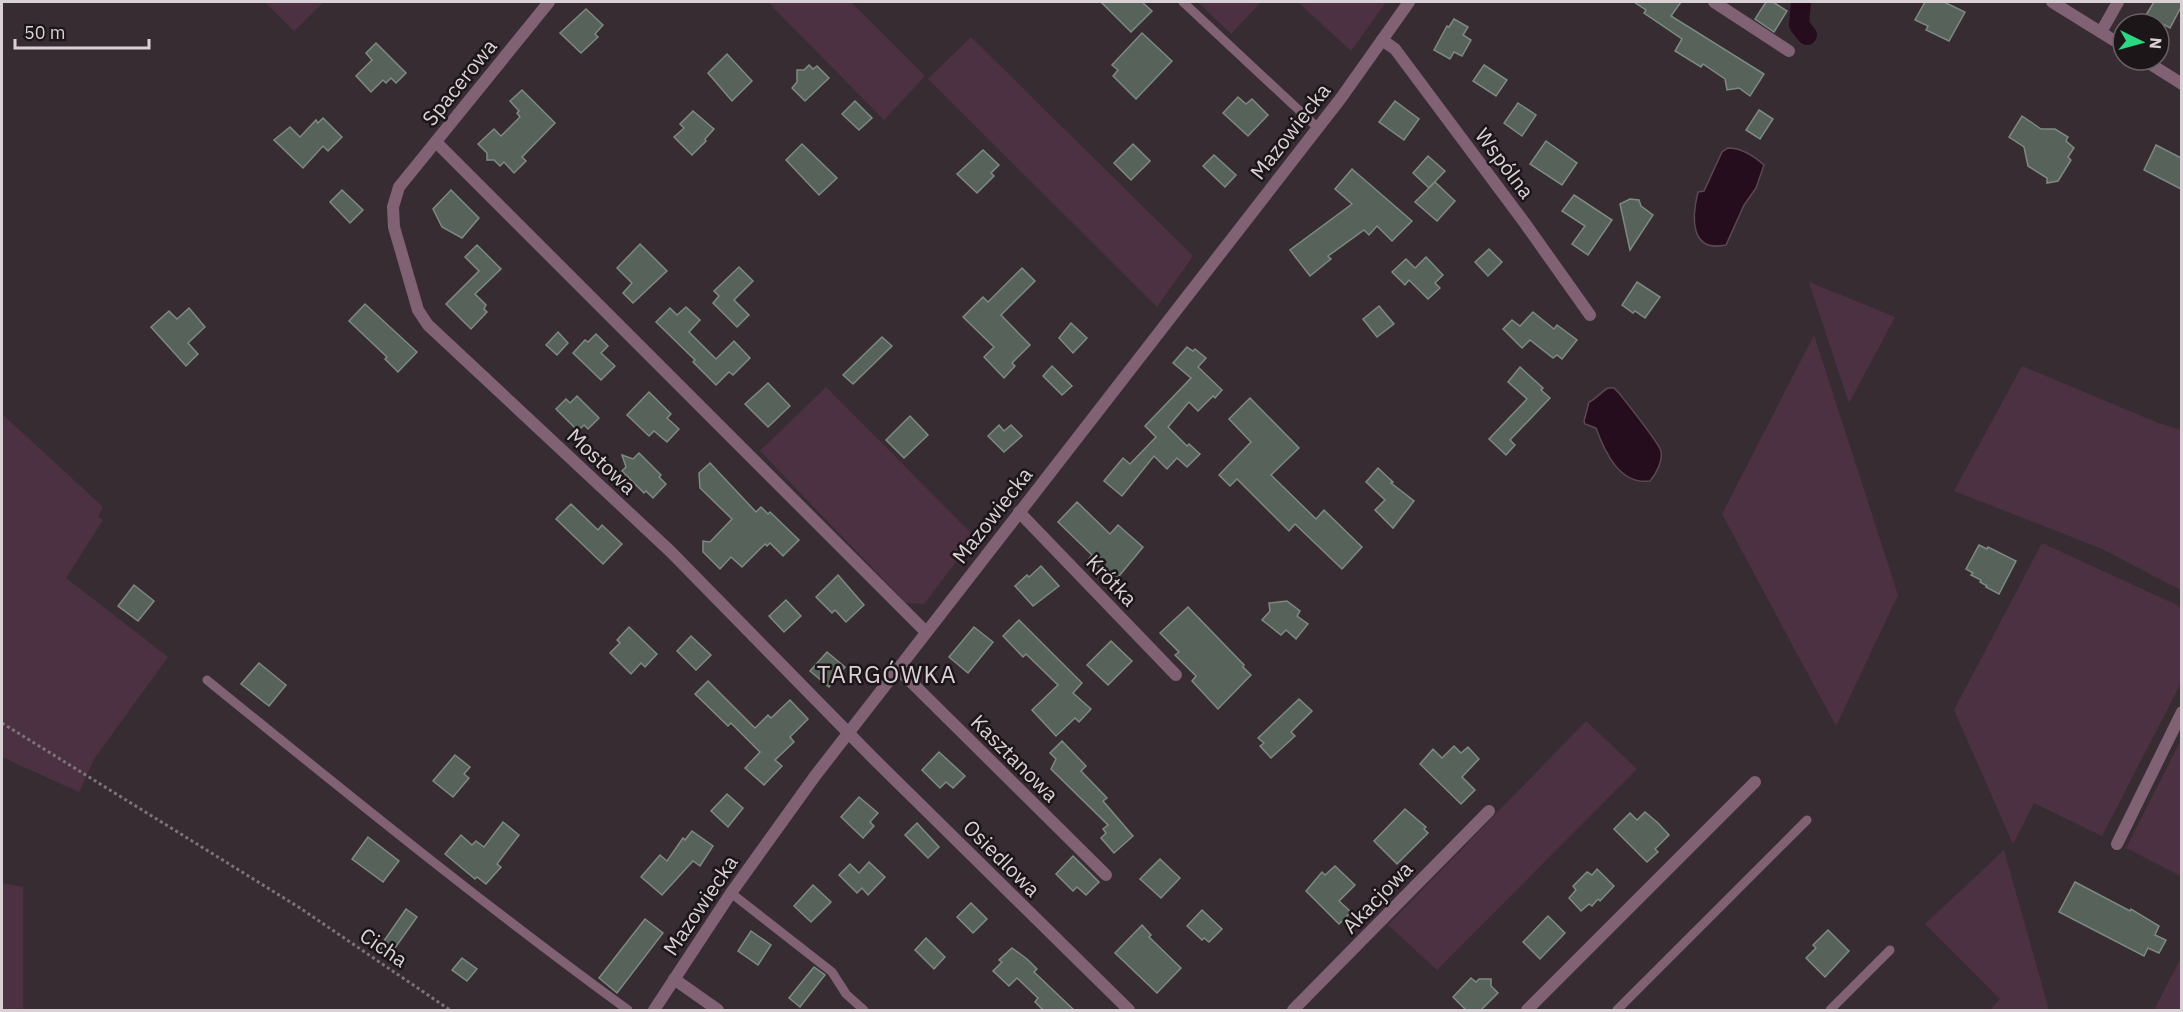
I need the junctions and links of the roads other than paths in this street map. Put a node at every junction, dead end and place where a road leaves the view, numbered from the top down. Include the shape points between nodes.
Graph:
1 (549, 2) edge
2 (1183, 2) edge
3 (1409, 2) edge
4 (1714, 2) edge
5 (2052, 2) edge
6 (2118, 2) edge
7 (2101, 32) junction
8 (2111, 38) edge
9 (1382, 40) junction
10 (1789, 51) dead end
11 (2162, 72) edge
12 (2181, 84) edge
13 (1318, 128) junction
14 (436, 142) junction
15 (399, 187) joint
16 (1590, 315) dead end
17 (1019, 512) junction
18 (926, 632) junction
19 (898, 669) junction
20 (1176, 675) dead end
21 (207, 680) dead end
22 (2181, 712) edge
23 (848, 733) junction
24 (1755, 782) dead end
25 (1489, 811) dead end
26 (1807, 820) dead end
27 (2117, 844) dead end
28 (1106, 875) dead end
29 (731, 893) junction
30 (1890, 950) dead end
31 (674, 979) junction
32 (628, 1011) edge
33 (654, 1011) edge
34 (718, 1011) edge
35 (864, 1011) edge
36 (1129, 1011) edge
37 (1293, 1011) edge
38 (1527, 1011) edge
39 (1617, 1011) edge
40 (1830, 1011) edge

1 - 14 street, Spacerowa
2 - 13 lane
3 - 9 street, Mazowiecka
4 - 10 street
5 - 7 street
6 - 7 street
7 - 8 street
9 - 13 street, Mazowiecka
9 - 16 street, Wspólna via 1395,50
11 - 12 street
13 - 17 street, Mazowiecka
14 - 15 street, Spacerowa
14 - 18 street
15 - 23 street, Mostowa via 393,207 394,227 418,310 428,325 670,551
17 - 18 street, Mazowiecka
17 - 20 street, Krótka
18 - 19 street, Mazowiecka
19 - 23 street, Mazowiecka
19 - 28 street, Kasztanowa
21 - 32 lane
22 - 27 street
23 - 29 street, Mazowiecka
23 - 36 street, Osiedlowa
24 - 38 street
25 - 37 street, Akacjowa
26 - 39 lane
29 - 31 street, Mazowiecka
29 - 35 lane via 832,972 846,994
30 - 40 lane
31 - 33 street, Mazowiecka
31 - 34 street

